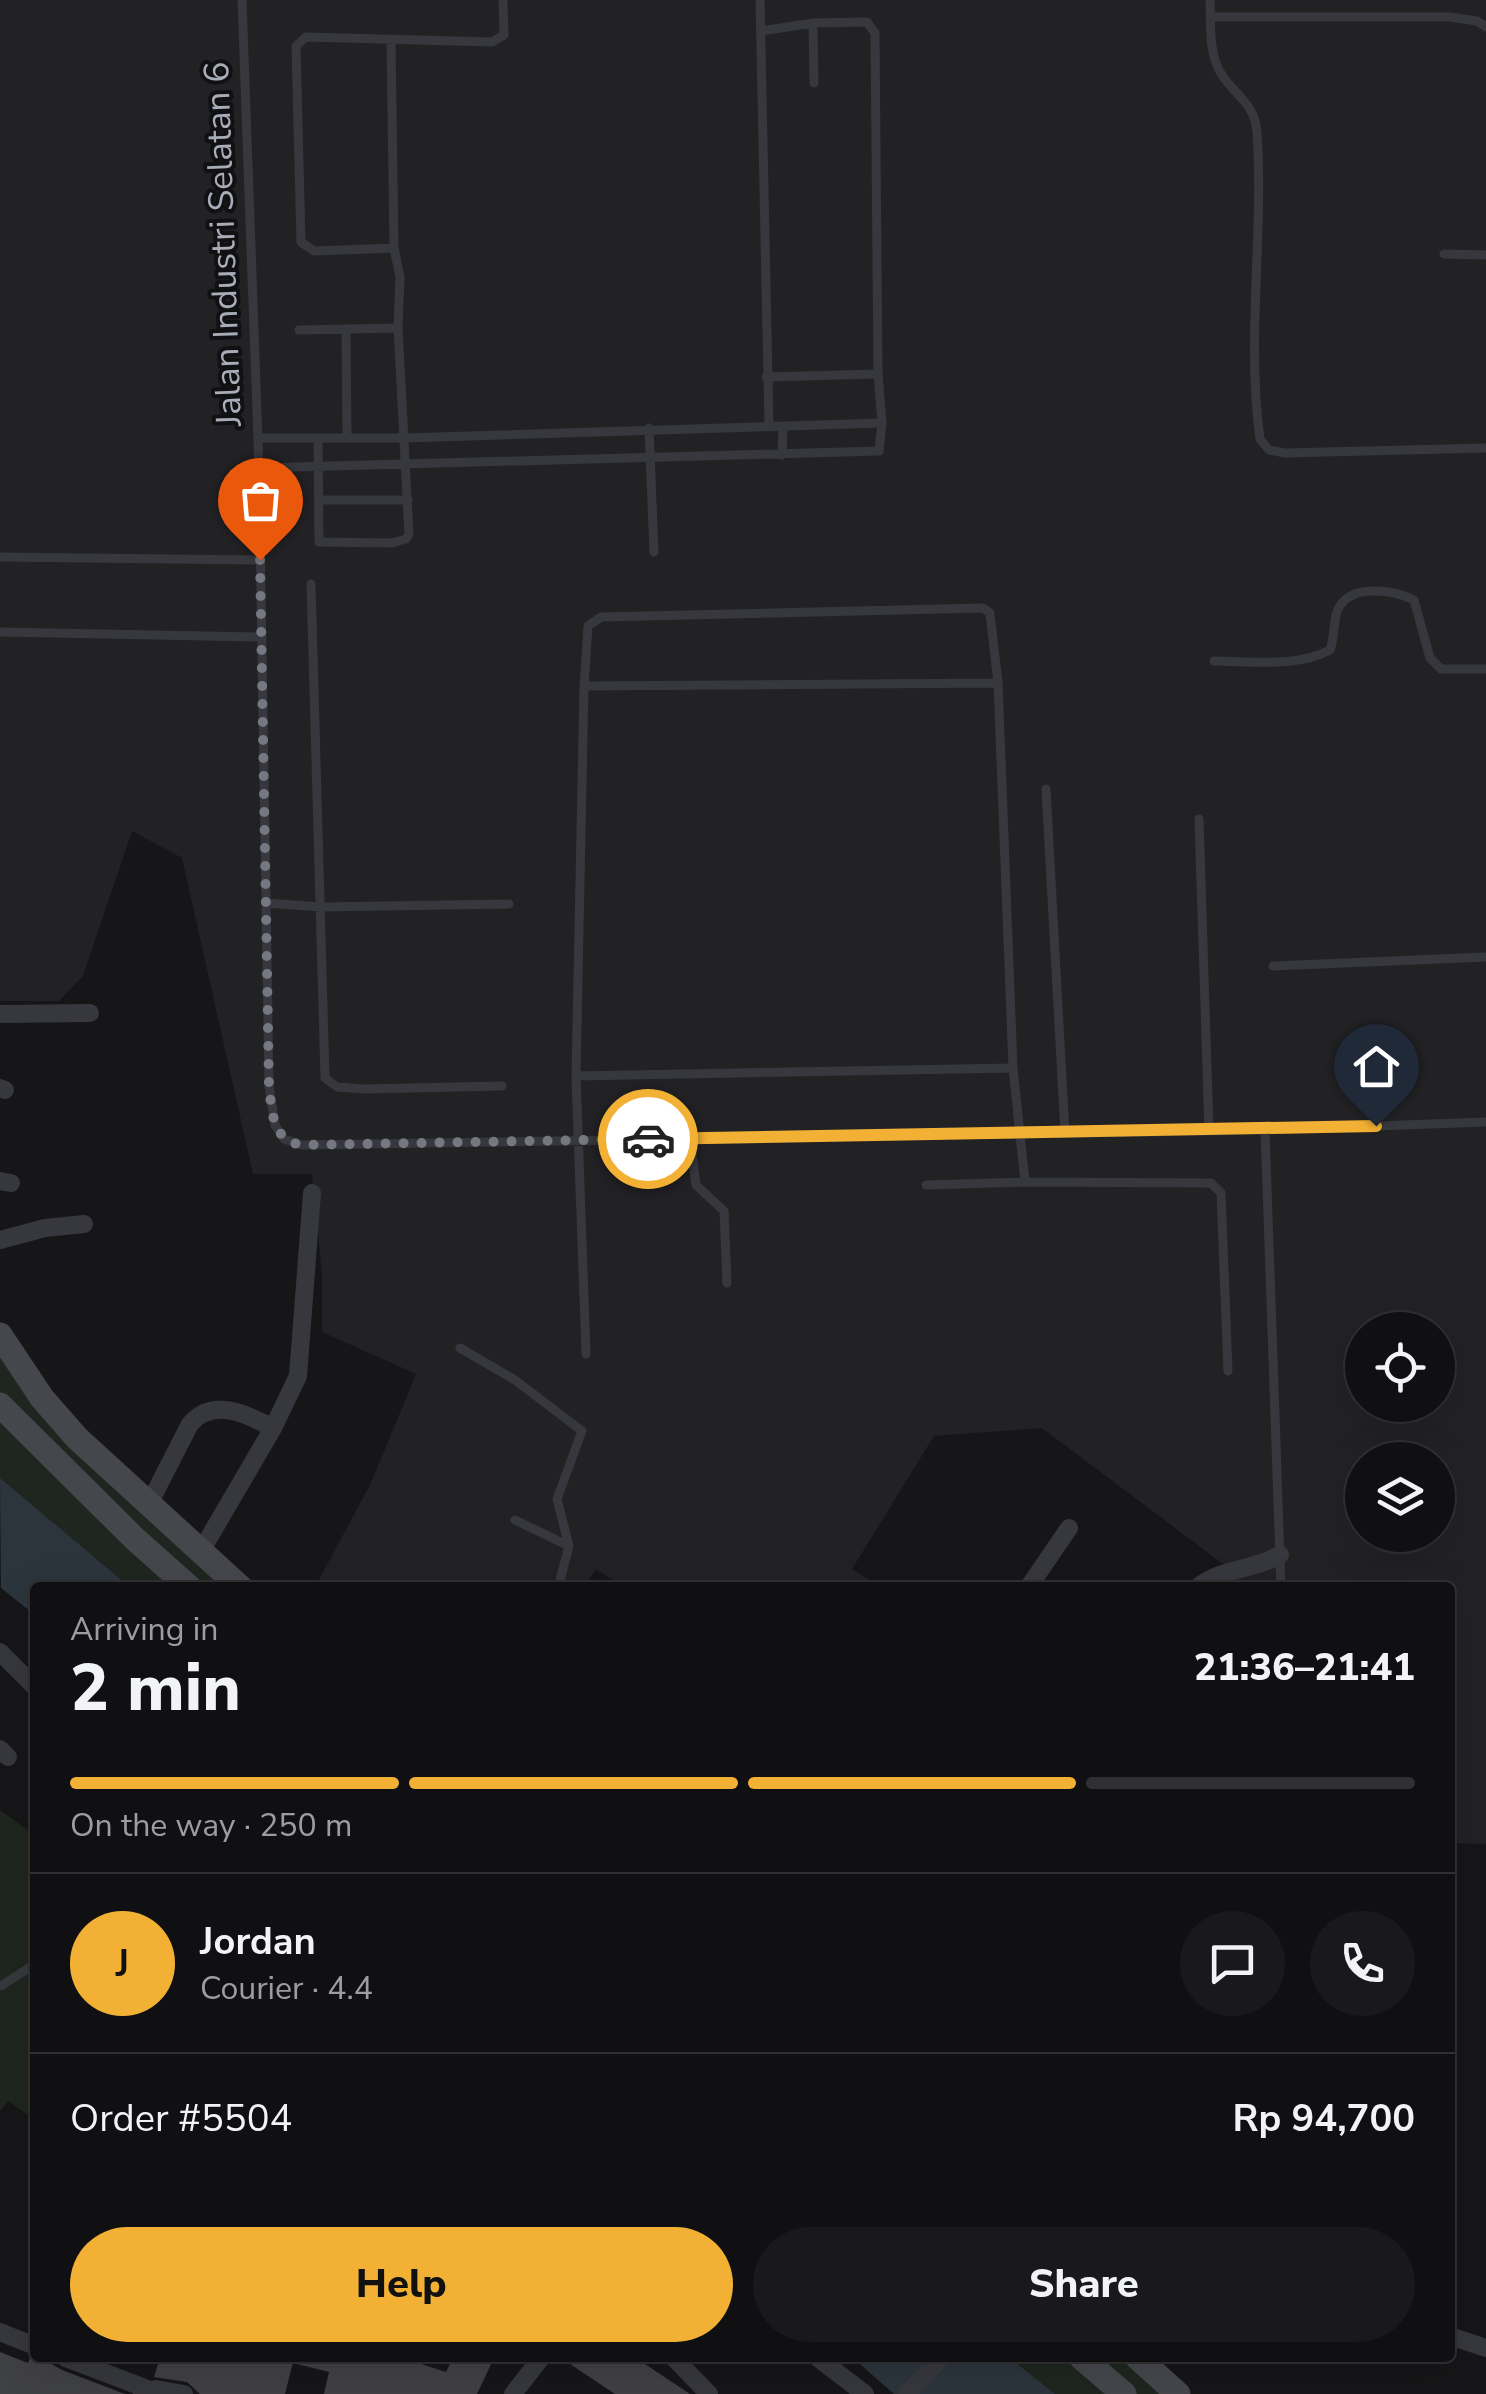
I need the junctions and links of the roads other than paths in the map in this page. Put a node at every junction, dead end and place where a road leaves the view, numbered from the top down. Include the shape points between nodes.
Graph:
1 (242, 0) edge
2 (503, 0) edge
3 (760, 0) edge
4 (1210, 0) edge
5 (1211, 17) junction
6 (813, 23) junction
7 (1486, 26) edge
8 (761, 31) junction
9 (392, 42) junction
10 (814, 83) dead end
11 (394, 248) junction
12 (1444, 254) dead end
13 (1486, 255) edge
14 (398, 328) junction
15 (346, 329) junction
16 (300, 330) dead end
17 (878, 374) junction
18 (766, 377) junction
19 (882, 423) junction
20 (769, 426) junction
21 (783, 426) junction
22 (649, 428) junction
23 (258, 438) junction
24 (318, 438) junction
25 (347, 438) junction
26 (404, 438) junction
27 (1486, 448) edge
28 (782, 455) junction
29 (651, 457) junction
30 (406, 465) junction
31 (318, 466) junction
32 (259, 468) junction
33 (319, 500) junction
34 (408, 500) junction
35 (654, 552) dead end
36 (0, 556) edge
37 (260, 560) junction
38 (312, 584) dead end
39 (0, 632) edge
40 (262, 638) junction
41 (1214, 661) dead end
42 (1486, 669) edge
43 (998, 683) junction
44 (584, 686) junction
45 (1046, 788) dead end
46 (1199, 819) dead end
47 (266, 903) junction
48 (510, 904) dead end
49 (321, 906) junction
50 (1486, 957) edge
51 (1273, 966) dead end
52 (90, 1013) dead end
53 (0, 1014) edge
54 (1013, 1068) junction
55 (576, 1076) junction
56 (502, 1086) dead end
57 (1486, 1122) edge
58 (1265, 1130) junction
59 (1209, 1131) junction
60 (1065, 1133) junction
61 (1022, 1134) junction
62 (690, 1139) junction
63 (577, 1140) junction
64 (1024, 1182) junction
65 (926, 1185) dead end
66 (312, 1193) dead end
67 (84, 1224) dead end
68 (0, 1240) edge
69 (727, 1284) dead end
70 (0, 1335) edge
71 (460, 1348) dead end
72 (586, 1354) dead end
73 (1228, 1371) dead end
74 (0, 1405) edge
75 (273, 1428) junction
76 (148, 1506) junction
77 (515, 1520) dead end
78 (1069, 1528) dead end
79 (569, 1546) junction
80 (200, 1553) junction
81 (1280, 1555) junction
82 (183, 1582) edge
83 (234, 1582) edge
84 (560, 1582) edge
85 (1032, 1582) edge
86 (1204, 1582) edge
87 (1281, 1582) edge
88 (0, 1652) edge
89 (30, 1682) edge
90 (30, 1967) edge
91 (2, 1986) edge
92 (0, 2332) edge
93 (1455, 2338) edge
94 (30, 2344) edge
95 (1486, 2348) edge
96 (75, 2362) edge
97 (538, 2362) edge
98 (678, 2362) edge
99 (823, 2362) edge
100 (937, 2362) edge
101 (1087, 2362) edge
102 (1142, 2362) edge
103 (146, 2392) edge
104 (909, 2392) edge
105 (184, 2394) edge
106 (512, 2394) edge
107 (708, 2394) edge
108 (865, 2394) edge
109 (1124, 2394) edge
110 (1178, 2394) edge

1 - 23 lane, Jalan Industri Selatan 6
2 - 9 lane via 500,40
3 - 8 lane
4 - 5 lane
5 - 7 lane via 1450,17
5 - 27 lane via 1222,76 1242,94 1257,128 1260,439 1269,450 1285,453
6 - 8 lane
6 - 10 lane
6 - 17 lane via 868,22 875,33
8 - 18 lane
9 - 11 lane
9 - 11 lane via 306,36 296,46 301,242 314,251
11 - 14 lane
12 - 13 lane
14 - 15 lane
14 - 26 lane
15 - 16 lane
15 - 25 lane
17 - 18 lane
17 - 19 lane
18 - 20 lane
19 - 21 lane
19 - 28 lane via 879,451
20 - 21 lane
20 - 22 lane
21 - 28 lane
22 - 26 lane
22 - 29 lane
23 - 24 lane
23 - 32 lane, Jalan Industri Selatan 6
24 - 25 lane
24 - 31 lane
25 - 26 lane
26 - 30 lane
28 - 29 lane
29 - 30 lane
29 - 35 lane
30 - 31 lane
30 - 34 lane
31 - 32 lane
31 - 33 lane
32 - 37 lane, Jalan Industri Selatan 6
33 - 34 lane
33 - 34 lane via 321,544 406,540
36 - 37 lane
37 - 40 lane, Jalan Industri Selatan 6
38 - 49 lane
39 - 40 lane
40 - 47 lane, Jalan Industri Selatan 6
41 - 42 lane via 1320,655 1330,650 1336,611 1346,600 1391,591 1414,600 1430,658 1441,669
43 - 44 lane
43 - 44 lane via 990,613 982,608 601,617 588,626
43 - 54 lane
44 - 55 lane
45 - 60 lane
46 - 59 lane
47 - 49 lane
47 - 63 lane, Jalan Industri Selatan 6 via 269,1086 284,1139 302,1145
48 - 49 lane
49 - 56 lane via 330,1084
50 - 51 lane
52 - 53 street
54 - 55 lane
54 - 61 lane
55 - 63 lane
57 - 58 lane, Jalan Industri Selatan 6
58 - 59 lane, Jalan Industri Selatan 6
58 - 81 lane
59 - 60 lane, Jalan Industri Selatan 6
60 - 61 lane, Jalan Industri Selatan 6
61 - 62 lane, Jalan Industri Selatan 6
61 - 64 lane
62 - 63 lane, Jalan Industri Selatan 6
62 - 69 lane via 696,1185 726,1220
63 - 72 lane
64 - 65 lane
64 - 73 lane via 1218,1187
66 - 75 street via 298,1376
67 - 68 street
70 - 76 main road via 42,1398
71 - 79 lane via 582,1431 557,1502
74 - 82 main road
75 - 76 street via 234,1412 200,1414
75 - 80 street
76 - 80 main road
77 - 79 lane
78 - 85 street
79 - 84 lane
80 - 83 main road
81 - 86 street
81 - 87 lane
88 - 89 street
90 - 91 lane
92 - 94 street
93 - 95 street
96 - 103 street
97 - 106 street
98 - 107 street
99 - 108 street
100 - 104 street
101 - 109 main road
102 - 110 main road
103 - 105 street

